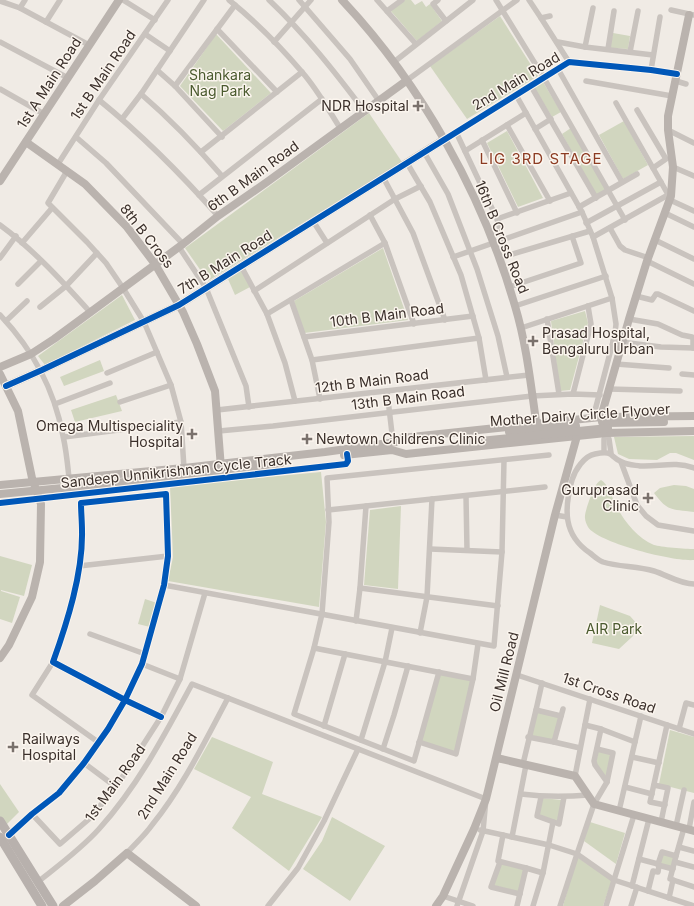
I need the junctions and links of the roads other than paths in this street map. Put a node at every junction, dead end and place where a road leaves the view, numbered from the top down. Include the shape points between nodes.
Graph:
1 (25, 0) edge
2 (60, 0) edge
3 (119, 0) edge
4 (123, 0) edge
5 (168, 0) edge
6 (204, 0) edge
7 (229, 0) edge
8 (269, 0) edge
9 (299, 0) edge
10 (312, 0) edge
11 (342, 0) edge
12 (378, 0) edge
13 (402, 0) edge
14 (438, 0) edge
15 (473, 0) edge
16 (496, 0) edge
17 (517, 0) edge
18 (529, 0) edge
19 (0, 1) edge
20 (235, 5) junction
21 (306, 6) junction
22 (20, 8) junction
23 (593, 8) dead end
24 (671, 10) dead end
25 (387, 11) junction
26 (503, 11) junction
27 (614, 11) dead end
28 (638, 11) dead end
29 (692, 15) edge
30 (550, 16) dead end
31 (660, 17) dead end
32 (541, 18) junction
33 (155, 20) junction
34 (292, 21) junction
35 (446, 21) junction
36 (46, 22) junction
37 (217, 29) junction
38 (145, 34) junction
39 (0, 42) edge
40 (274, 42) junction
41 (558, 42) junction
42 (416, 44) junction
43 (90, 45) junction
44 (585, 47) junction
45 (608, 49) junction
46 (170, 51) junction
47 (630, 52) junction
48 (653, 55) junction
49 (394, 62) junction
50 (569, 62) junction
51 (157, 70) junction
52 (558, 70) junction
53 (651, 70) junction
54 (302, 72) junction
55 (676, 77) junction
56 (68, 78) junction
57 (544, 78) junction
58 (406, 81) junction
59 (586, 81) dead end
60 (686, 84) dead end
61 (175, 86) junction
62 (531, 86) junction
63 (0, 89) edge
64 (277, 92) junction
65 (141, 94) junction
66 (516, 95) junction
67 (672, 96) junction
68 (322, 99) junction
69 (99, 100) junction
70 (379, 101) junction
71 (616, 104) dead end
72 (637, 110) dead end
73 (365, 112) junction
74 (526, 113) junction
75 (44, 114) junction
76 (122, 119) junction
77 (551, 119) junction
78 (507, 125) junction
79 (340, 128) junction
80 (535, 129) junction
81 (668, 130) junction
82 (456, 132) junction
83 (76, 137) junction
84 (222, 137) junction
85 (445, 139) junction
86 (482, 140) junction
87 (26, 142) junction
88 (694, 143) edge
89 (465, 151) junction
90 (201, 152) junction
91 (424, 152) junction
92 (407, 163) junction
93 (58, 164) junction
94 (673, 167) junction
95 (653, 168) junction
96 (67, 171) junction
97 (637, 174) dead end
98 (222, 176) junction
99 (694, 176) edge
100 (383, 178) junction
101 (0, 181) edge
102 (622, 182) junction
103 (661, 182) junction
104 (421, 186) junction
105 (609, 191) junction
106 (199, 194) junction
107 (571, 194) junction
108 (596, 198) junction
109 (670, 198) junction
110 (395, 199) junction
111 (550, 201) junction
112 (617, 205) junction
113 (52, 208) junction
114 (580, 210) junction
115 (694, 211) edge
116 (517, 213) junction
117 (665, 213) junction
118 (370, 215) junction
119 (218, 216) junction
120 (497, 219) junction
121 (626, 220) junction
122 (313, 221) junction
123 (586, 223) junction
124 (0, 225) edge
125 (694, 227) edge
126 (610, 228) junction
127 (590, 231) junction
128 (16, 236) junction
129 (572, 236) junction
130 (593, 237) junction
131 (504, 240) junction
132 (655, 240) junction
133 (22, 243) junction
134 (328, 243) junction
135 (385, 243) junction
136 (493, 243) junction
137 (181, 246) junction
138 (470, 251) junction
139 (97, 253) junction
140 (453, 257) junction
141 (0, 258) edge
142 (499, 258) junction
143 (694, 259) edge
144 (648, 260) junction
145 (41, 262) junction
146 (155, 264) junction
147 (241, 266) junction
148 (606, 276) junction
149 (18, 284) dead end
150 (694, 284) edge
151 (66, 286) junction
152 (509, 287) junction
153 (123, 288) junction
154 (206, 288) junction
155 (254, 291) junction
156 (636, 296) junction
157 (612, 298) junction
158 (291, 300) junction
159 (27, 301) dead end
160 (179, 305) junction
161 (515, 306) junction
162 (588, 306) junction
163 (40, 307) dead end
164 (694, 311) edge
165 (90, 312) junction
166 (267, 314) junction
167 (0, 315) edge
168 (473, 316) junction
169 (547, 319) junction
170 (629, 319) junction
171 (445, 320) junction
172 (6, 322) junction
173 (144, 322) junction
174 (414, 324) junction
175 (521, 328) junction
176 (304, 337) junction
177 (479, 338) junction
178 (614, 341) junction
179 (622, 342) junction
180 (693, 348) edge
181 (157, 352) junction
182 (31, 354) junction
183 (312, 360) junction
184 (616, 364) junction
185 (0, 367) edge
186 (669, 368) dead end
187 (42, 370) junction
188 (107, 373) dead end
189 (0, 374) edge
190 (682, 374) dead end
191 (529, 375) junction
192 (694, 375) edge
193 (506, 377) junction
194 (486, 380) junction
195 (110, 383) dead end
196 (171, 385) junction
197 (6, 386) junction
198 (609, 389) junction
199 (387, 391) junction
200 (680, 391) dead end
201 (559, 394) junction
202 (573, 394) junction
203 (600, 395) junction
204 (532, 396) junction
205 (320, 399) junction
206 (120, 402) dead end
207 (294, 402) junction
208 (55, 404) junction
209 (249, 407) junction
210 (217, 410) junction
211 (390, 413) junction
212 (694, 416) edge
213 (597, 418) junction
214 (576, 420) junction
215 (694, 421) edge
216 (181, 422) junction
217 (536, 424) junction
218 (694, 426) edge
219 (607, 428) junction
220 (219, 431) junction
221 (694, 431) edge
222 (577, 436) junction
223 (64, 437) junction
224 (539, 441) junction
225 (394, 445) junction
226 (604, 452) junction
227 (611, 453) junction
228 (549, 455) dead end
229 (504, 460) junction
230 (621, 462) junction
231 (221, 467) junction
232 (184, 468) junction
233 (694, 468) edge
234 (69, 479) junction
235 (34, 482) junction
236 (0, 485) edge
237 (70, 487) junction
238 (545, 487) dead end
239 (47, 490) junction
240 (36, 491) junction
241 (504, 492) junction
242 (0, 494) edge
243 (466, 496) junction
244 (432, 499) junction
245 (41, 504) junction
246 (366, 506) junction
247 (328, 510) junction
248 (555, 515) junction
249 (567, 517) junction
250 (694, 531) edge
251 (430, 549) junction
252 (468, 550) junction
253 (502, 552) junction
254 (168, 556) junction
255 (79, 566) junction
256 (694, 584) edge
257 (164, 585) junction
258 (360, 588) junction
259 (205, 593) junction
260 (428, 597) junction
261 (498, 606) junction
262 (322, 614) junction
263 (356, 621) junction
264 (392, 628) junction
265 (420, 633) junction
266 (90, 634) dead end
267 (478, 644) junction
268 (314, 648) junction
269 (145, 654) junction
270 (345, 654) junction
271 (0, 658) edge
272 (53, 662) junction
273 (385, 662) junction
274 (142, 664) junction
275 (408, 666) junction
276 (439, 672) junction
277 (517, 674) junction
278 (473, 678) junction
279 (180, 679) junction
280 (542, 683) junction
281 (228, 698) junction
282 (590, 699) junction
283 (125, 700) junction
284 (694, 705) edge
285 (563, 709) dead end
286 (536, 710) junction
287 (561, 716) junction
288 (641, 716) junction
289 (161, 717) junction
290 (585, 725) junction
291 (667, 725) junction
292 (324, 726) junction
293 (600, 729) junction
294 (679, 729) junction
295 (694, 734) edge
296 (528, 737) junction
297 (360, 740) junction
298 (98, 742) junction
299 (419, 742) junction
300 (554, 742) junction
301 (635, 742) junction
302 (358, 748) junction
303 (580, 748) junction
304 (383, 749) junction
305 (597, 749) junction
306 (632, 757) junction
307 (497, 758) junction
308 (84, 763) junction
309 (659, 763) junction
310 (525, 765) junction
311 (575, 776) junction
312 (607, 782) junction
313 (654, 785) junction
314 (116, 786) junction
315 (625, 787) junction
316 (684, 790) dead end
317 (521, 794) junction
318 (652, 794) junction
319 (588, 795) junction
320 (541, 797) junction
321 (564, 797) junction
322 (486, 799) junction
323 (694, 802) edge
324 (594, 804) junction
325 (665, 805) junction
326 (619, 811) junction
327 (32, 814) junction
328 (634, 815) junction
329 (649, 819) junction
330 (0, 821) edge
331 (553, 822) junction
332 (661, 822) junction
333 (686, 828) edge
334 (474, 829) junction
335 (483, 831) junction
336 (9, 835) junction
337 (503, 835) junction
338 (0, 837) edge
339 (512, 837) junction
340 (549, 846) junction
341 (679, 847) junction
342 (694, 851) edge
343 (127, 852) junction
344 (577, 854) junction
345 (640, 859) junction
346 (676, 859) junction
347 (500, 862) junction
348 (659, 865) junction
349 (694, 867) edge
350 (526, 868) junction
351 (673, 869) junction
352 (542, 874) junction
353 (614, 880) junction
354 (673, 880) junction
355 (39, 881) junction
356 (635, 887) junction
357 (694, 887) edge
358 (648, 891) junction
359 (520, 894) junction
360 (443, 896) junction
361 (672, 899) junction
362 (459, 904) edge
363 (42, 906) edge
364 (53, 906) edge
365 (63, 906) edge
366 (196, 906) edge
367 (268, 906) edge
368 (436, 906) edge
369 (473, 906) edge
370 (517, 906) edge
371 (533, 906) edge
372 (560, 906) edge
373 (606, 906) edge
374 (631, 906) edge
375 (673, 906) edge
376 (694, 906) edge

1 - 22 street
2 - 36 street
3 - 43 street, 1st A Main Road
4 - 33 street
5 - 33 street, 1st B Main Road
6 - 46 street
7 - 20 street
8 - 34 street
9 - 21 street
10 - 21 street
11 - 49 street, 16th B Cross Road via 367,26
12 - 25 street
13 - 25 street
14 - 35 street via 433,4
15 - 35 street
16 - 26 street
17 - 26 street, 6th B Main Road
18 - 32 street
19 - 22 street
20 - 37 street
20 - 40 street
21 - 34 street
21 - 70 street via 350,59
22 - 36 street
23 - 44 street
24 - 29 street
25 - 42 street
26 - 57 street
26 - 58 street, 6th B Main Road
27 - 45 street
28 - 47 street
29 - 55 street
30 - 32 street
31 - 48 street
32 - 41 street
33 - 38 street, 1st B Main Road
34 - 40 street
34 - 73 street via 335,71
35 - 42 street
36 - 43 street
37 - 61 street
37 - 64 street
38 - 46 street
38 - 69 street, 1st B Main Road
39 - 56 street
40 - 54 street
41 - 44 street
41 - 50 street
42 - 49 street
43 - 56 street, 1st A Main Road
44 - 45 street
45 - 47 street
46 - 51 street
47 - 48 street
48 - 53 street
49 - 58 street, 16th B Cross Road
50 - 52 street, 2nd Main Road
50 - 53 street, 2nd Main Road
51 - 61 street
51 - 65 street
52 - 57 street, 2nd Main Road
52 - 102 street
53 - 55 street, 2nd Main Road
54 - 64 street
54 - 68 street
55 - 60 street, 2nd Main Road
55 - 67 street
56 - 75 street, 1st A Main Road
57 - 62 street, 2nd Main Road
57 - 105 street
58 - 70 street, 6th B Main Road
58 - 85 street, 16th B Cross Road
59 - 67 street
61 - 84 street
62 - 66 street, 2nd Main Road
62 - 77 street
63 - 75 street
64 - 84 street
65 - 76 street
65 - 90 street
66 - 74 street
66 - 82 street, 2nd Main Road
67 - 81 street
68 - 79 street
68 - 98 street
69 - 76 street
69 - 83 street, 1st B Main Road
70 - 73 street, 6th B Main Road
71 - 95 street
72 - 95 street via 666,159
73 - 79 street, 6th B Main Road
74 - 78 street
74 - 80 street
75 - 87 street, 1st A Main Road
76 - 106 street
77 - 80 street
77 - 108 street
78 - 86 street
78 - 111 street
79 - 119 street, 6th B Main Road
80 - 107 street
81 - 88 street
81 - 94 street
82 - 85 street, 2nd Main Road
82 - 89 street
83 - 93 street, 1st B Main Road
83 - 137 street via 106,163
84 - 90 street
85 - 91 street, 7th B Main Road
85 - 136 street, 16th B Cross Road via 471,189
86 - 89 street
86 - 116 street
87 - 93 street, 8th B Cross
87 - 101 street, 1st A Main Road
89 - 120 street
90 - 98 street
91 - 92 street, 7th B Main Road
91 - 138 street via 448,194
92 - 100 street, 7th B Main Road
92 - 104 street
93 - 96 street, 8th B Cross
94 - 99 street
94 - 109 street
95 - 103 street
96 - 113 street via 48,203
96 - 146 street, 8th B Cross via 85,184 127,227
97 - 102 street
98 - 106 street
100 - 110 street
100 - 122 street, 7th B Main Road
102 - 105 street
103 - 109 street
103 - 112 street
104 - 110 street
104 - 140 street
105 - 108 street
105 - 112 street
106 - 119 street
107 - 111 street
107 - 114 street
108 - 114 street
109 - 115 street
109 - 117 street
109 - 121 street
110 - 118 street
110 - 171 street via 413,233
111 - 116 street
112 - 121 street
112 - 123 street
113 - 133 street
113 - 139 street
114 - 123 street
114 - 131 street
116 - 120 street
117 - 125 street
117 - 132 street
118 - 134 street
118 - 135 street
119 - 137 street, 6th B Main Road
120 - 131 street
121 - 126 street
122 - 134 street
122 - 147 street, 7th B Main Road
123 - 127 street
124 - 128 street
126 - 130 street
126 - 144 street via 620,246
127 - 129 street
127 - 130 street
128 - 133 street
128 - 141 street
129 - 142 street
129 - 152 street via 580,263
130 - 148 street
131 - 136 street
132 - 143 street
132 - 144 street
133 - 145 street
134 - 155 street
135 - 158 street
135 - 174 street
136 - 138 street
136 - 142 street, 16th B Cross Road
137 - 146 street, 6th B Main Road
137 - 154 street
138 - 140 street
138 - 193 street via 498,336
139 - 151 street
139 - 153 street
140 - 168 street
142 - 152 street, 16th B Cross Road
144 - 150 street
144 - 156 street
145 - 149 street
145 - 151 street
146 - 153 street, 6th B Main Road
146 - 160 street, 8th B Cross
147 - 154 street, 7th B Main Road
147 - 155 street
148 - 157 street
148 - 161 street
151 - 163 street
151 - 165 street
152 - 161 street, 16th B Cross Road
153 - 165 street, 6th B Main Road
153 - 173 street
154 - 160 street, 7th B Main Road
154 - 209 street via 246,386
155 - 166 street
156 - 164 street via 652,300 658,294
156 - 170 street
157 - 162 street
157 - 178 street via 616,324
158 - 166 street
158 - 176 street
159 - 172 street
160 - 173 street, 7th B Main Road
160 - 210 street, 8th B Cross via 215,391
161 - 175 street, 16th B Cross Road
162 - 169 street
162 - 202 street via 591,324
165 - 182 street, 6th B Main Road
166 - 207 street via 285,363
167 - 172 street
168 - 171 street, 10th B Main Road
168 - 177 street
169 - 175 street
169 - 201 street
170 - 179 street
170 - 180 street via 658,324 682,335 692,336
171 - 174 street, 10th B Main Road
172 - 182 street
173 - 181 street
173 - 187 street, 7th B Main Road
174 - 176 street, 10th B Main Road
175 - 191 street, 16th B Cross Road
176 - 183 street
177 - 183 street
177 - 194 street
178 - 179 street
178 - 203 street
179 - 180 street
179 - 184 street
181 - 188 street
181 - 196 street
182 - 185 street, 6th B Main Road
182 - 187 street
183 - 205 street
184 - 186 street
184 - 198 street
187 - 197 street, 7th B Main Road
187 - 208 street
189 - 197 street
190 - 192 street
191 - 193 street, 12th B Main Road
191 - 204 street, 16th B Cross Road
193 - 194 street, 12th B Main Road
194 - 199 street, 12th B Main Road
195 - 208 street
196 - 206 street
196 - 216 street
197 - 235 street via 18,412
198 - 200 street
198 - 213 street
199 - 205 street, 12th B Main Road
199 - 211 street
201 - 202 street, 13th B Main Road
201 - 204 street, 13th B Main Road
202 - 203 street, 13th B Main Road
203 - 213 street
204 - 211 street, 13th B Main Road
204 - 217 street, 16th B Cross Road
205 - 207 street, 12th B Main Road
207 - 209 street, 12th B Main Road
208 - 223 street
209 - 210 street, 12th B Main Road
210 - 220 street, 8th B Cross
211 - 220 street, 13th B Main Road
211 - 225 street
212 - 213 street
213 - 214 street
213 - 219 street
214 - 217 street
214 - 222 street, Oil Mill Road
215 - 219 street, Mother Dairy Circle Flyover
216 - 223 street
216 - 232 street
217 - 224 street, 16th B Cross Road
217 - 225 street via 402,438
218 - 219 street, Mother Dairy Circle Flyover
219 - 221 street
219 - 222 street
219 - 225 street, Mother Dairy Circle Flyover, bridge
219 - 226 street
219 - 227 street
220 - 231 street, 8th B Cross
222 - 224 street
222 - 248 street, Oil Mill Road
223 - 234 street
224 - 225 street via 406,454
225 - 231 street
226 - 227 street
226 - 249 street via 593,454 579,466 571,485
227 - 230 street
228 - 229 street
229 - 241 street
229 - 247 street via 327,478
230 - 233 street via 641,466 678,464
230 - 250 street via 637,504 646,516 658,525
231 - 232 street
231 - 237 street via 166,478
232 - 234 street
234 - 235 street
234 - 237 street
235 - 236 street
235 - 240 street
237 - 239 street
238 - 241 street
239 - 240 street
239 - 245 street
240 - 242 street
240 - 245 street
241 - 243 street
241 - 253 street
243 - 244 street
243 - 252 street
244 - 246 street
244 - 251 street
245 - 271 street via 40,562 32,596 9,645
246 - 247 street
246 - 258 street
247 - 262 street
248 - 249 street
248 - 277 street, Oil Mill Road
249 - 256 street via 575,540 602,561 654,571
251 - 252 street
251 - 260 street
252 - 253 street
253 - 261 street
254 - 255 street
254 - 255 street via 166,494 80,503 82,532
254 - 257 street
255 - 272 street via 65,628
257 - 259 street
257 - 269 street
258 - 260 street
258 - 263 street
259 - 262 street
259 - 279 street
260 - 261 street
260 - 265 street
261 - 267 street via 494,646
262 - 263 street
262 - 268 street
263 - 264 street
264 - 265 street
264 - 273 street
265 - 267 street
266 - 269 street
267 - 278 street
268 - 270 street
268 - 292 street via 294,714
269 - 274 street
270 - 273 street
270 - 292 street
272 - 283 street
272 - 298 street via 32,695
273 - 275 street
273 - 297 street
274 - 279 street
274 - 283 street
275 - 276 street
275 - 304 street
276 - 278 street
276 - 299 street
277 - 280 street, 1st Cross Road
277 - 307 street, Oil Mill Road
278 - 299 street via 456,754
279 - 289 street
280 - 282 street, 1st Cross Road
280 - 286 street
281 - 302 street
281 - 343 street, 2nd Main Road via 174,795 152,826
281 - 355 street, 1st Main Road via 192,684 168,729 119,805 93,835
282 - 288 street, 1st Cross Road
282 - 290 street
283 - 289 street
283 - 298 street
284 - 294 street via 686,703
285 - 287 street
286 - 287 street
286 - 296 street
287 - 300 street
288 - 291 street, 1st Cross Road
288 - 301 street
289 - 314 street
290 - 293 street
290 - 303 street
291 - 294 street, 1st Cross Road
291 - 309 street
292 - 297 street
293 - 301 street
293 - 305 street
294 - 295 street, 1st Cross Road
296 - 300 street
296 - 310 street
297 - 304 street
298 - 308 street
299 - 304 street via 414,760
300 - 303 street
301 - 306 street
302 - 322 street
302 - 367 street via 324,821 298,868
303 - 311 street
305 - 312 street via 595,765
305 - 312 street via 613,753
306 - 309 street
306 - 315 street
307 - 310 street
307 - 322 street, Oil Mill Road
308 - 314 street
308 - 327 street via 59,793
309 - 313 street
310 - 311 street
310 - 317 street
311 - 319 street
312 - 324 street
313 - 318 street
313 - 325 street via 668,788
314 - 327 street via 89,819 60,844
315 - 318 street
315 - 326 street
316 - 333 street
317 - 320 street
317 - 339 street
318 - 325 street via 650,802
319 - 321 street
319 - 324 street
320 - 321 street
320 - 331 street via 537,816
321 - 331 street via 559,824
322 - 334 street, Oil Mill Road
322 - 335 street
323 - 333 street
324 - 326 street
324 - 344 street
325 - 332 street
326 - 328 street
327 - 336 street
328 - 329 street
328 - 353 street
329 - 332 street
329 - 345 street
330 - 336 main road
331 - 340 street
332 - 333 street
333 - 341 street
334 - 335 street
334 - 360 street, Oil Mill Road
335 - 337 street
335 - 362 street
336 - 355 main road
337 - 339 street
337 - 347 street via 498,861
338 - 363 main road
339 - 340 street
340 - 344 street
340 - 352 street
341 - 342 street
341 - 346 street
343 - 365 street, 2nd Main Road
343 - 366 street
344 - 353 street
344 - 372 street
345 - 348 street
345 - 356 street
346 - 348 street via 662,852
346 - 349 street
346 - 351 street
347 - 350 street
347 - 359 street via 491,887
348 - 351 street
348 - 358 street via 658,872 653,871
350 - 352 street
350 - 359 street
351 - 354 street via 670,879
352 - 371 street
353 - 356 street
353 - 373 street
354 - 357 street
354 - 361 street
355 - 364 main road
356 - 358 street
356 - 374 street
358 - 361 street
359 - 370 street
360 - 362 street
360 - 368 street, Oil Mill Road
361 - 375 street
361 - 376 street
362 - 369 street

